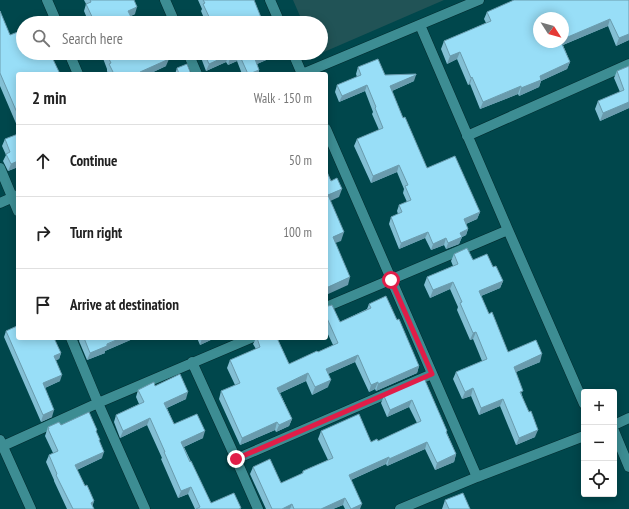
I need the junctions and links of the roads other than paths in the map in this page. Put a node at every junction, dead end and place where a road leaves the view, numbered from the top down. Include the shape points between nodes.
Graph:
1 (47, 0) edge
2 (165, 0) edge
3 (270, 0) edge
4 (479, 0) edge
5 (54, 16) edge
6 (172, 16) edge
7 (277, 16) edge
8 (420, 25) junction
9 (72, 60) edge
10 (191, 60) edge
11 (296, 60) edge
12 (629, 64) edge
13 (77, 72) edge
14 (196, 72) edge
15 (301, 72) edge
16 (307, 72) edge
17 (328, 134) edge
18 (467, 136) junction
19 (0, 168) edge
20 (15, 196) edge
21 (0, 203) edge
22 (508, 230) junction
23 (391, 280) junction
24 (328, 306) edge
25 (72, 340) edge
26 (246, 340) edge
27 (192, 362) junction
28 (432, 374) junction
29 (581, 397) edge
30 (98, 403) junction
31 (629, 418) edge
32 (617, 424) edge
33 (581, 437) edge
34 (617, 438) edge
35 (2, 443) edge
36 (236, 459) junction
37 (629, 467) edge
38 (477, 477) junction
39 (31, 509) edge
40 (145, 509) edge
41 (258, 509) edge
42 (400, 509) edge

1 - 5 street
2 - 6 street
3 - 7 street
4 - 8 street
8 - 16 street
8 - 18 street
9 - 13 street
10 - 14 street
11 - 15 street
12 - 18 street
17 - 23 street
18 - 22 street
19 - 20 street
20 - 21 street
22 - 23 street
22 - 29 street
23 - 24 street
23 - 28 street
25 - 30 street
26 - 27 street
27 - 30 street
27 - 36 street
28 - 36 street
28 - 38 street
30 - 35 street
30 - 40 street
31 - 32 street
33 - 38 street
34 - 37 street
35 - 39 street
36 - 41 street
38 - 42 street

